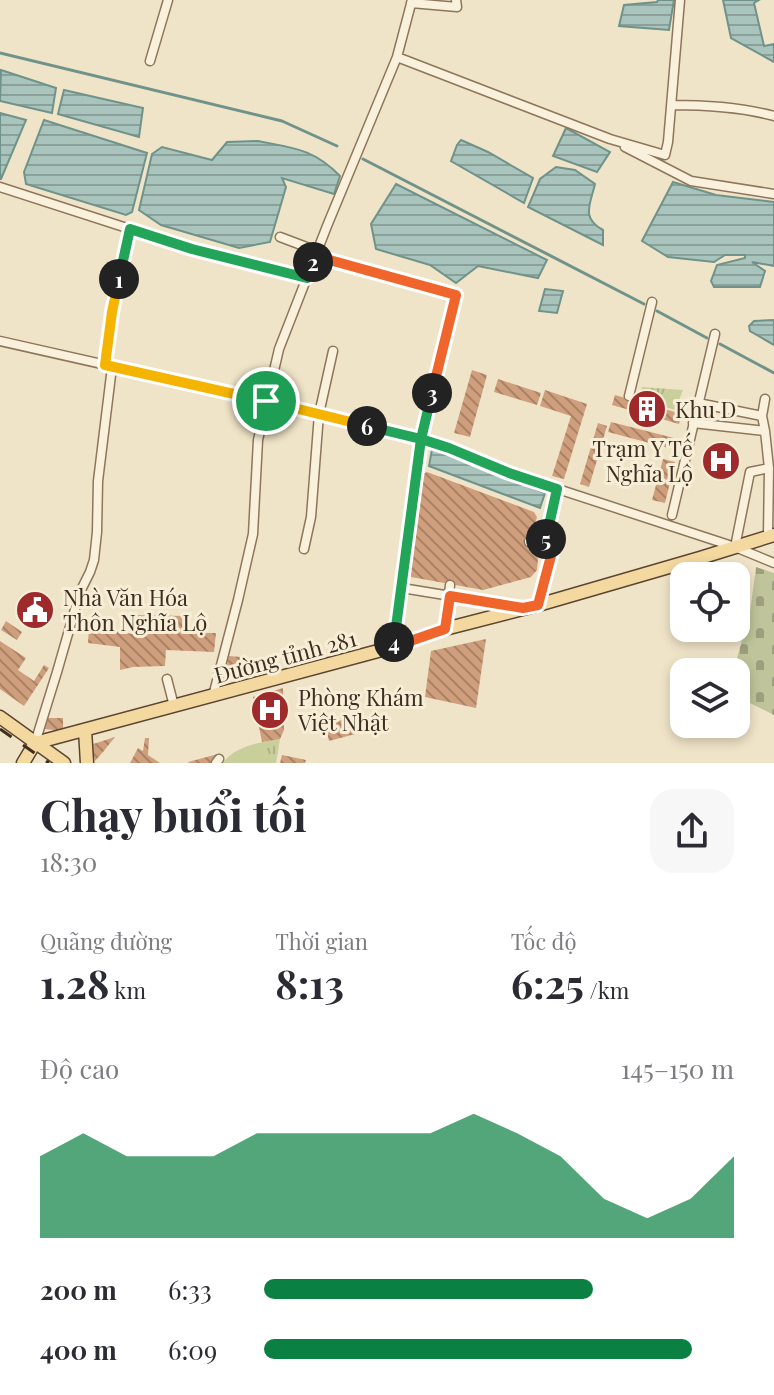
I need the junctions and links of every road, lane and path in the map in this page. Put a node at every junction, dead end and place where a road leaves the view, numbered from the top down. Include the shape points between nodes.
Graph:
1 (168, 0) edge
2 (456, 0) edge
3 (680, 0) edge
4 (412, 2) edge
5 (397, 57) junction
6 (150, 61) dead end
7 (672, 105) junction
8 (774, 116) edge
9 (610, 139) junction
10 (665, 155) junction
11 (661, 166) junction
12 (0, 187) edge
13 (774, 194) edge
14 (130, 229) junction
15 (280, 237) dead end
16 (316, 254) junction
17 (307, 278) junction
18 (652, 302) dead end
19 (715, 334) dead end
20 (0, 341) edge
21 (333, 351) dead end
22 (109, 366) junction
23 (629, 396) dead end
24 (765, 399) dead end
25 (266, 401) junction
26 (698, 403) junction
27 (319, 414) junction
28 (762, 416) junction
29 (693, 423) junction
30 (765, 431) junction
31 (421, 439) junction
32 (769, 468) junction
33 (557, 489) junction
34 (672, 515) dead end
35 (771, 535) edge
36 (545, 538) junction
37 (529, 542) dead end
38 (735, 547) junction
39 (304, 549) dead end
40 (774, 563) edge
41 (450, 585) dead end
42 (402, 588) junction
43 (450, 596) junction
44 (538, 605) junction
45 (523, 608) junction
46 (445, 629) junction
47 (393, 647) junction
48 (167, 679) dead end
49 (213, 696) junction
50 (174, 706) junction
51 (0, 717) edge
52 (85, 730) junction
53 (35, 743) junction
54 (23, 763) edge
55 (64, 763) edge
56 (87, 763) edge

1 - 6 street
2 - 4 street via 457,7
3 - 7 street
4 - 5 street
5 - 9 street
5 - 16 street
7 - 8 street
7 - 10 street
9 - 10 street
9 - 11 street
10 - 11 street
11 - 13 street via 702,184
12 - 14 street
14 - 17 street
14 - 22 street via 112,312
15 - 16 street
16 - 17 street
16 - 31 street via 456,295
17 - 25 street via 279,349
18 - 23 street
19 - 26 street
20 - 22 street
21 - 27 street
22 - 25 street
22 - 53 street via 94,560
24 - 28 street
25 - 27 street
25 - 49 street via 258,440 253,534
26 - 28 street
26 - 29 street
27 - 31 street
27 - 39 street
28 - 30 street
29 - 30 street
29 - 34 street
30 - 32 street
31 - 33 street via 488,459 509,473
31 - 42 street
32 - 35 street
32 - 38 street via 750,472
33 - 36 street
33 - 38 street via 623,506
35 - 38 main road, Đường tỉnh 281
36 - 37 street
36 - 44 street via 552,552
38 - 40 street
38 - 44 main road, Đường tỉnh 281
41 - 43 street
42 - 43 street
42 - 47 street
43 - 45 street
43 - 46 street
44 - 45 main road, Đường tỉnh 281
45 - 46 main road, Đường tỉnh 281
46 - 47 main road, Đường tỉnh 281
47 - 49 main road, Đường tỉnh 281
48 - 50 street
49 - 50 main road, Đường tỉnh 281
50 - 52 main road, Đường tỉnh 281
51 - 53 main road
52 - 53 main road, Đường tỉnh 281
52 - 56 main road
53 - 54 main road
53 - 55 main road

